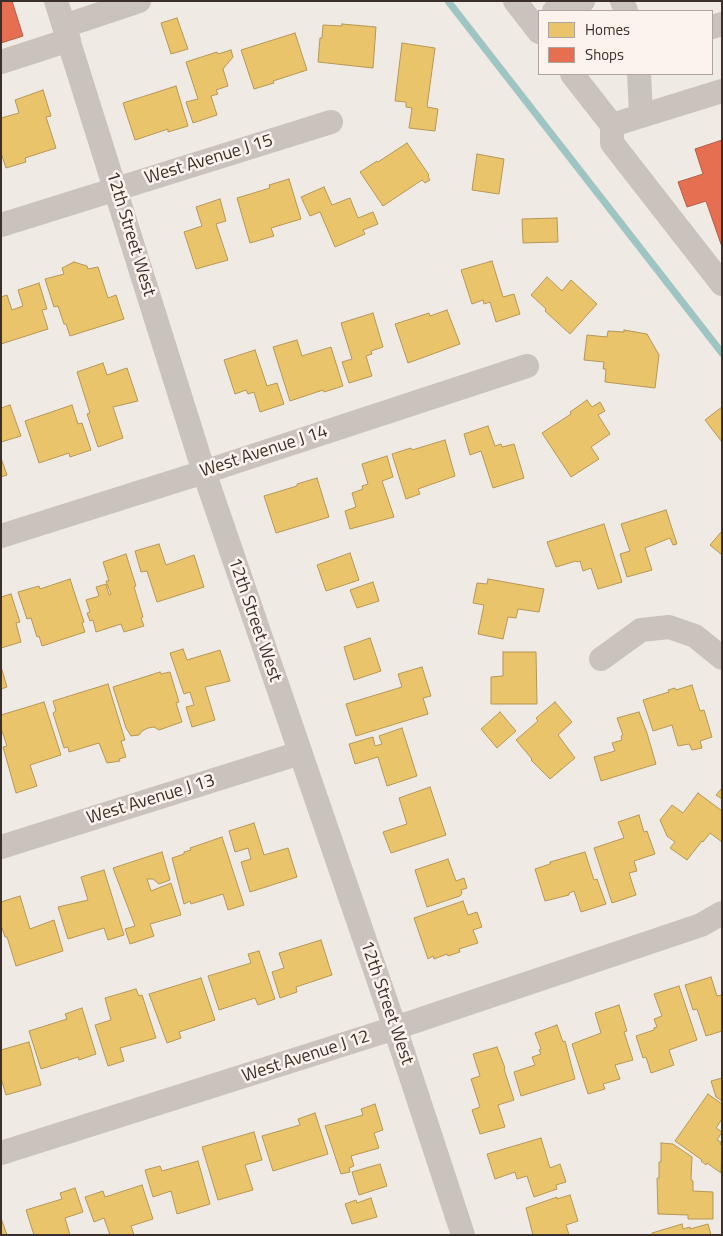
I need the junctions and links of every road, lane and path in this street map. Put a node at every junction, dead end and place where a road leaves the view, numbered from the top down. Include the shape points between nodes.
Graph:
1 (56, 1) edge
2 (139, 1) edge
3 (515, 1) edge
4 (583, 1) edge
5 (557, 10) edge
6 (536, 23) edge
7 (66, 33) junction
8 (1, 62) edge
9 (575, 75) edge
10 (639, 75) edge
11 (722, 91) edge
12 (641, 116) junction
13 (332, 122) dead end
14 (612, 125) junction
15 (116, 190) junction
16 (1, 225) edge
17 (722, 284) edge
18 (527, 366) dead end
19 (204, 472) junction
20 (1, 536) edge
21 (722, 658) edge
22 (601, 659) dead end
23 (300, 753) junction
24 (1, 847) edge
25 (722, 913) edge
26 (395, 1028) junction
27 (1, 1153) edge
28 (463, 1235) edge

1 - 7 street, 12th Street West
2 - 7 street
3 - 6 street
4 - 5 street
7 - 8 street
7 - 15 street, 12th Street West
9 - 14 street
10 - 12 street
11 - 12 street
12 - 14 street
13 - 15 street, West Avenue J 15
14 - 17 street via 612,143
15 - 16 street, West Avenue J 15
15 - 19 street, 12th Street West
18 - 19 street, West Avenue J 14
19 - 20 street, West Avenue J 14
19 - 23 street, 12th Street West
21 - 22 street via 696,636 669,627 642,630
23 - 24 street, West Avenue J 13
23 - 26 street, 12th Street West
25 - 26 street, West Avenue J 12 via 701,925
26 - 27 street, West Avenue J 12
26 - 28 street, 12th Street West

